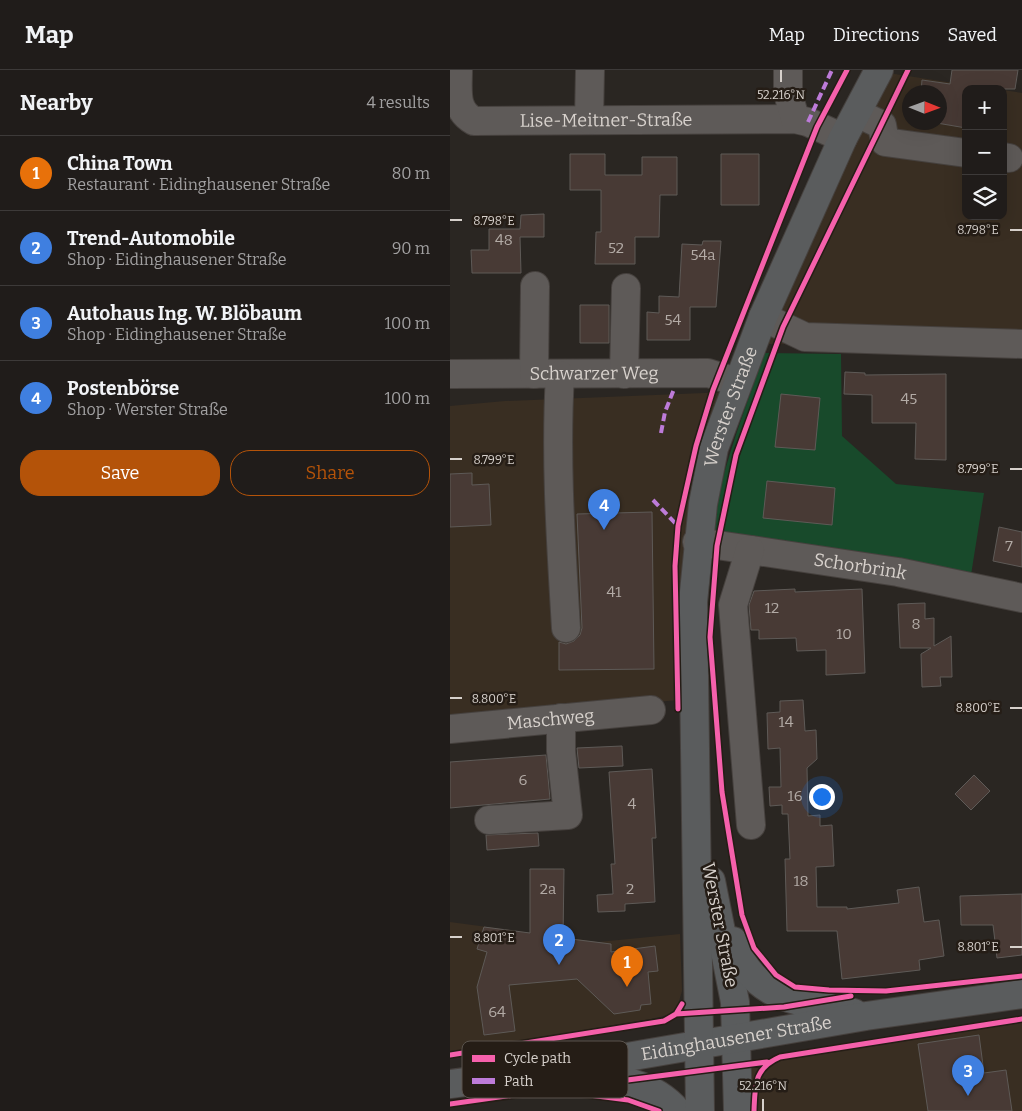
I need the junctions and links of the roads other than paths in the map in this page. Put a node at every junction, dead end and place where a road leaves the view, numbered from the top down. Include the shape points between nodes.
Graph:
1 (458, 70) edge
2 (590, 70) edge
3 (788, 70) edge
4 (879, 70) edge
5 (857, 113) junction
6 (795, 119) junction
7 (589, 120) junction
8 (843, 138) junction
9 (962, 152) edge
10 (536, 286) dead end
11 (626, 288) dead end
12 (763, 317) junction
13 (1022, 344) edge
14 (450, 374) edge
15 (624, 374) junction
16 (547, 375) junction
17 (737, 382) junction
18 (697, 542) junction
19 (750, 550) junction
20 (1022, 598) edge
21 (566, 628) dead end
22 (652, 710) dead end
23 (561, 718) junction
24 (450, 729) edge
25 (696, 770) junction
26 (489, 820) dead end
27 (751, 825) dead end
28 (707, 863) junction
29 (1022, 994) edge
30 (866, 1016) junction
31 (736, 1037) junction
32 (699, 1044) junction
33 (628, 1057) edge
34 (628, 1082) edge
35 (677, 1111) edge
36 (700, 1111) edge
37 (738, 1111) edge

1 - 7 street, Lise-Meitner-Straße via 458,104 464,116 474,122
2 - 7 street
3 - 6 street via 788,93
4 - 5 main road, Werster Straße
5 - 8 main road, Werster Straße
5 - 9 street via 882,125 886,142
6 - 7 street, Lise-Meitner-Straße
6 - 8 street, Lise-Meitner-Straße
8 - 12 main road, Werster Straße
10 - 16 street
11 - 15 street
12 - 13 street via 805,337
12 - 17 main road, Werster Straße
14 - 16 street, Schwarzer Weg
15 - 16 street, Schwarzer Weg
15 - 17 street, Schwarzer Weg via 708,373
16 - 21 street via 558,414
17 - 18 main road, Werster Straße via 714,448
18 - 19 street, Schorbrink
18 - 25 main road, Werster Straße via 693,602
19 - 20 street, Schorbrink via 898,572
19 - 27 street via 733,605
22 - 23 street, Maschweg
23 - 24 street, Maschweg
23 - 26 street via 568,814
25 - 28 main road, Werster Straße
25 - 32 main road, Werster Straße
28 - 30 main road via 738,957 750,976 792,1000
28 - 31 main road, Werster Straße via 735,1002
29 - 30 main road, Eidinghausener Straße
30 - 31 main road, Eidinghausener Straße
31 - 32 main road, Eidinghausener Straße
31 - 37 main road, Werster Straße
32 - 33 main road, Eidinghausener Straße
32 - 36 main road, Werster Straße
34 - 35 main road via 648,1088 670,1102

